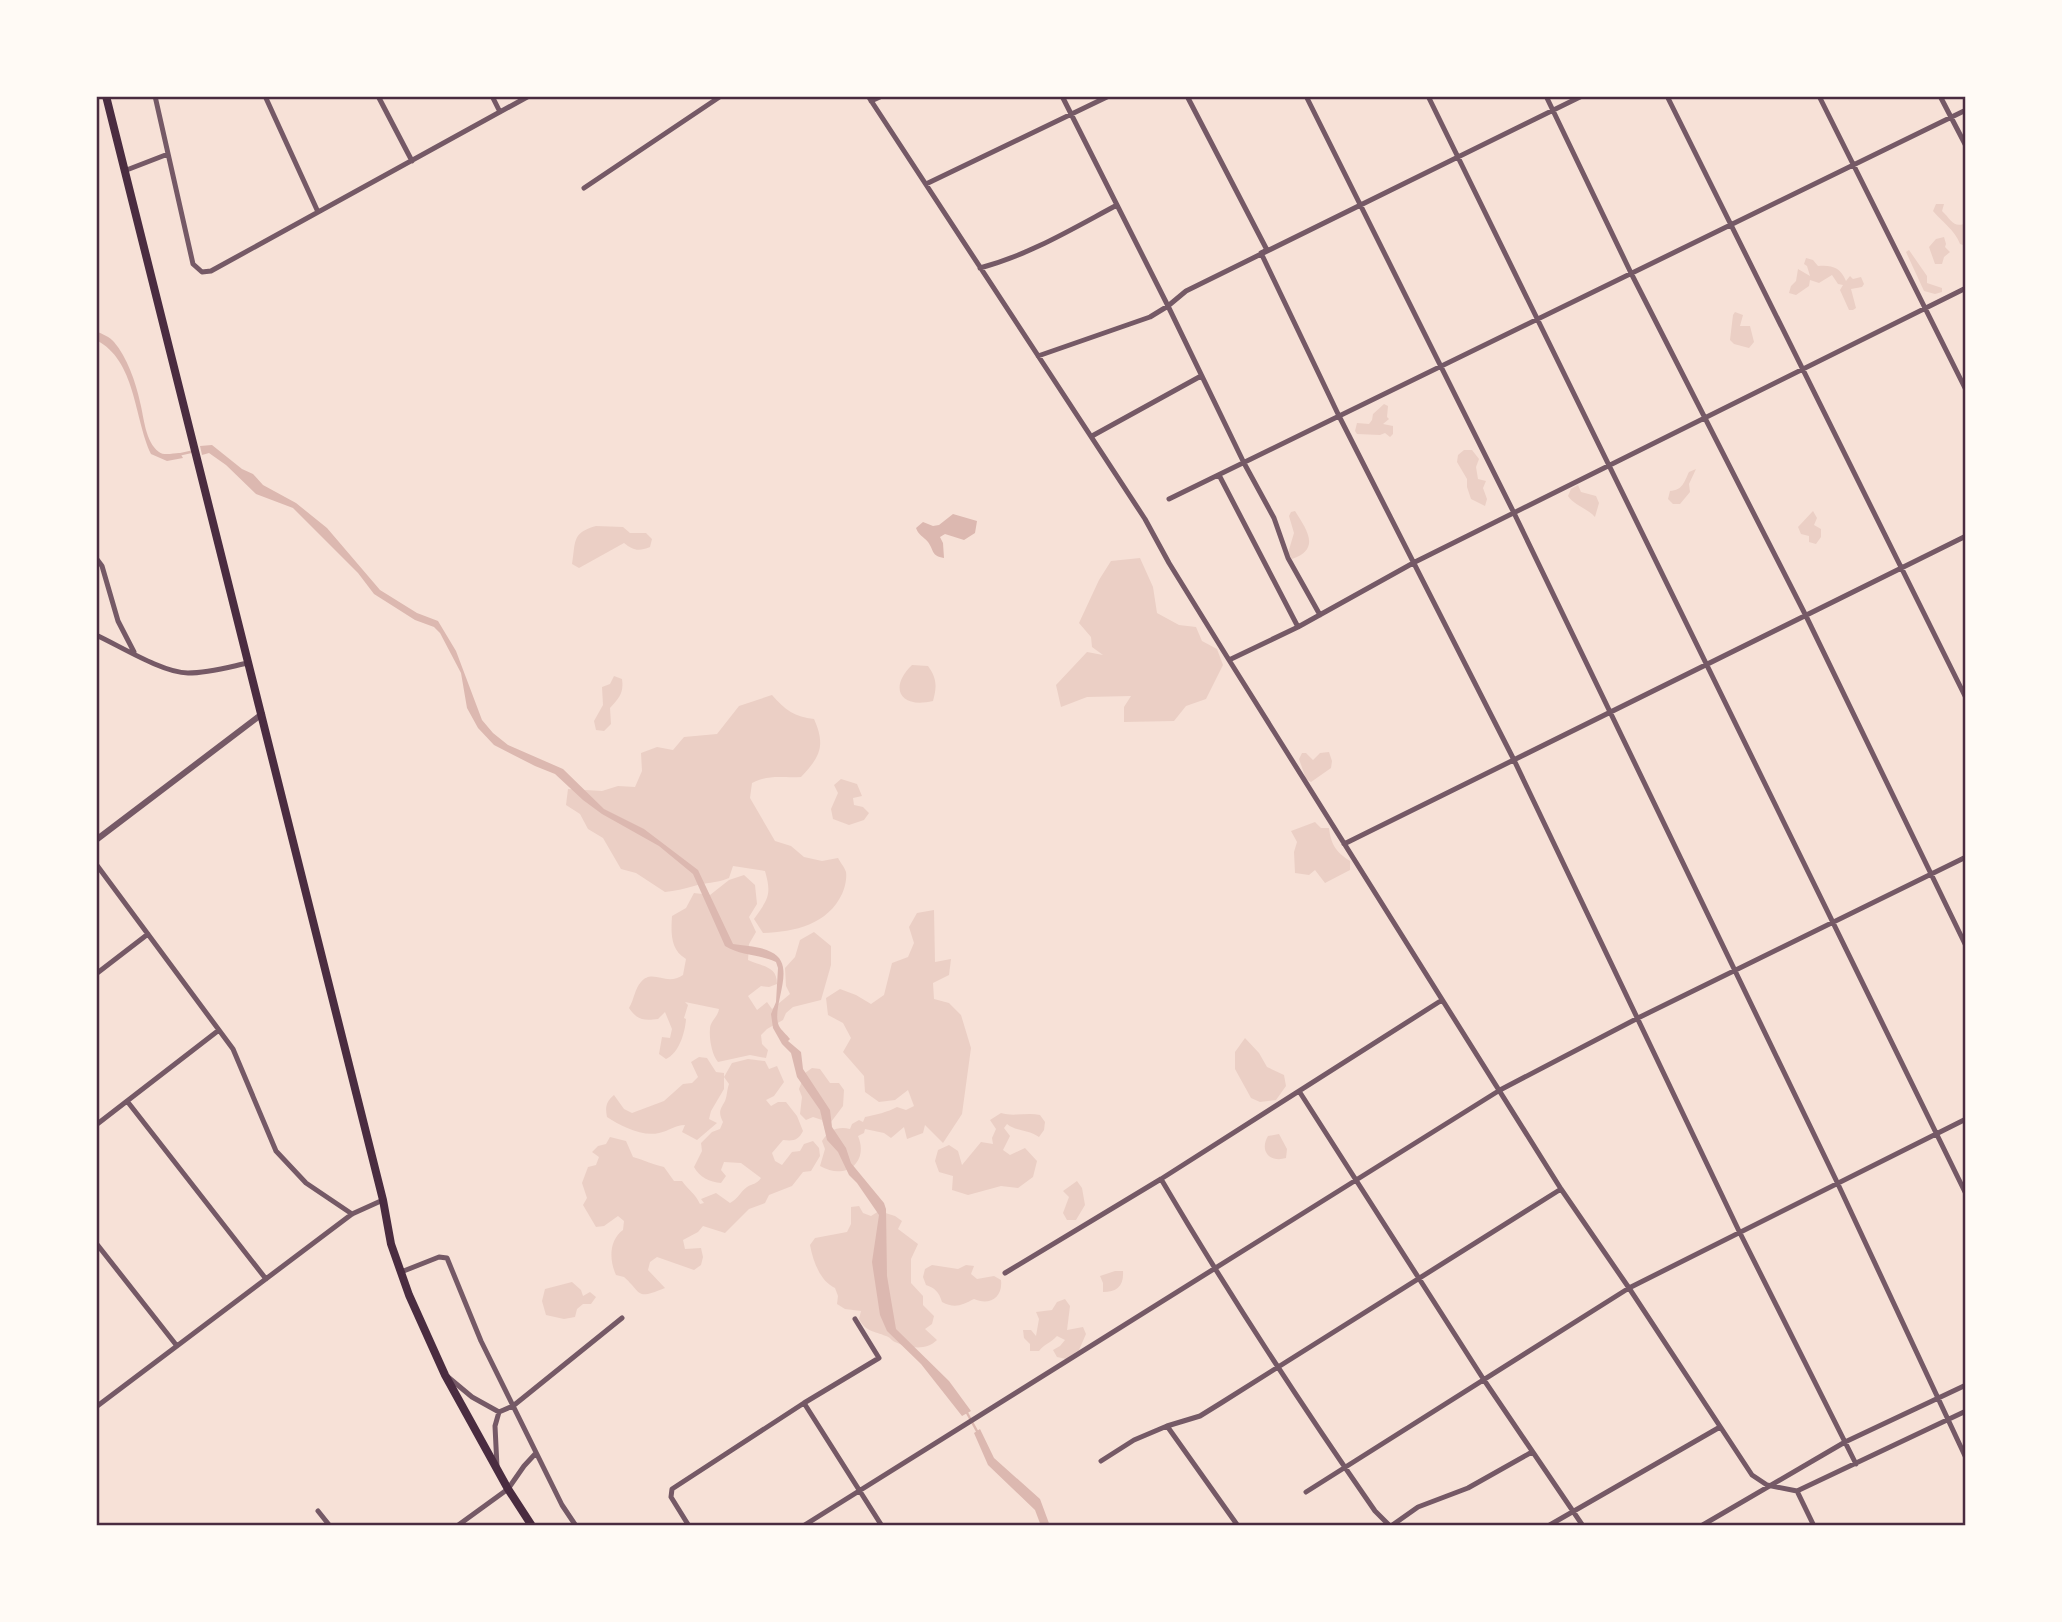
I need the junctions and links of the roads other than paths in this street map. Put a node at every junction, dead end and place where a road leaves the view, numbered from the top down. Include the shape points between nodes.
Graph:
1 (106, 96) edge
2 (155, 96) edge
3 (265, 96) edge
4 (378, 96) edge
5 (492, 96) edge
6 (529, 96) edge
7 (721, 96) edge
8 (882, 96) edge
9 (1062, 96) edge
10 (1109, 96) edge
11 (1187, 96) edge
12 (1306, 96) edge
13 (1428, 96) edge
14 (1546, 96) edge
15 (1582, 96) edge
16 (1667, 96) edge
17 (1819, 96) edge
18 (1940, 96) edge
19 (870, 99) edge
20 (1966, 110) edge
21 (1553, 111) junction
22 (500, 112) junction
23 (1072, 114) junction
24 (1951, 117) junction
25 (1966, 146) edge
26 (168, 154) junction
27 (1457, 159) junction
28 (412, 161) junction
29 (1852, 165) junction
30 (124, 171) junction
31 (926, 184) junction
32 (584, 188) dead end
33 (1117, 205) junction
34 (1360, 205) junction
35 (318, 212) junction
36 (1730, 225) junction
37 (1261, 253) junction
38 (979, 268) junction
39 (1631, 273) junction
40 (1966, 288) edge
41 (1168, 306) junction
42 (1925, 307) junction
43 (1537, 320) junction
44 (1038, 356) junction
45 (1440, 367) junction
46 (1803, 370) junction
47 (1201, 376) junction
48 (1966, 390) edge
49 (1339, 416) junction
50 (1706, 418) junction
51 (1092, 436) junction
52 (1244, 463) junction
53 (1610, 465) junction
54 (1219, 475) junction
55 (1169, 499) dead end
56 (1514, 513) junction
57 (1966, 536) edge
58 (96, 558) edge
59 (1415, 562) junction
60 (1902, 568) junction
61 (1320, 615) junction
62 (1806, 616) junction
63 (1298, 627) junction
64 (96, 635) edge
65 (134, 652) junction
66 (1229, 660) junction
67 (249, 663) junction
68 (1708, 665) junction
69 (1966, 698) edge
70 (262, 714) junction
71 (1611, 714) junction
72 (1514, 760) junction
73 (96, 840) edge
74 (1344, 844) junction
75 (1966, 857) edge
76 (96, 864) edge
77 (1930, 874) junction
78 (1832, 924) junction
79 (148, 934) junction
80 (1966, 946) edge
81 (1735, 970) junction
82 (96, 975) edge
83 (1442, 1000) junction
84 (1638, 1018) junction
85 (219, 1030) junction
86 (1500, 1090) junction
87 (1299, 1091) junction
88 (127, 1101) junction
89 (1966, 1119) edge
90 (96, 1125) edge
91 (1936, 1133) junction
92 (1161, 1179) junction
93 (1356, 1180) junction
94 (1837, 1182) junction
95 (1561, 1189) junction
96 (1966, 1194) edge
97 (383, 1200) junction
98 (352, 1214) junction
99 (1739, 1231) junction
100 (96, 1243) edge
101 (1214, 1270) junction
102 (401, 1272) junction
103 (1006, 1273) dead end
104 (1419, 1278) junction
105 (266, 1279) junction
106 (1629, 1288) junction
107 (622, 1318) dead end
108 (855, 1319) dead end
109 (177, 1346) junction
110 (1278, 1369) junction
111 (445, 1375) junction
112 (1484, 1380) junction
113 (1966, 1385) edge
114 (1938, 1399) junction
115 (804, 1403) junction
116 (513, 1406) junction
117 (96, 1407) edge
118 (1966, 1411) edge
119 (499, 1412) junction
120 (1948, 1420) junction
121 (1167, 1426) junction
122 (1720, 1426) junction
123 (1845, 1442) junction
124 (1532, 1452) junction
125 (536, 1453) junction
126 (1966, 1458) edge
127 (1101, 1461) dead end
128 (1856, 1465) junction
129 (1345, 1467) junction
130 (498, 1470) junction
131 (1767, 1485) junction
132 (508, 1489) junction
133 (858, 1490) junction
134 (1306, 1492) dead end
135 (1797, 1492) junction
136 (1571, 1510) junction
137 (318, 1511) dead end
138 (330, 1526) edge
139 (457, 1526) edge
140 (532, 1526) edge
141 (576, 1526) edge
142 (689, 1526) edge
143 (803, 1526) edge
144 (881, 1526) edge
145 (1238, 1526) edge
146 (1390, 1526) edge
147 (1548, 1526) edge
148 (1583, 1526) edge
149 (1701, 1526) edge
150 (1814, 1526) edge

1 - 30 highway
2 - 26 street
3 - 35 street
4 - 28 street
5 - 22 street
6 - 22 street
7 - 32 street
8 - 19 street
9 - 23 street
10 - 23 street
11 - 37 street via 1267,250
12 - 34 street
13 - 27 street
14 - 21 street
15 - 21 street
16 - 36 street
17 - 29 street
18 - 24 street
19 - 31 street
20 - 24 street
21 - 27 street
21 - 39 street
22 - 28 street
23 - 31 street
23 - 33 street
24 - 25 street
24 - 29 street
26 - 30 street
26 - 35 street via 193,264 202,272
27 - 34 street
27 - 43 street
28 - 35 street
29 - 36 street
29 - 42 street
30 - 67 highway
31 - 38 street
33 - 38 street via 1034,249
33 - 41 street
34 - 37 street
34 - 45 street
36 - 39 street
36 - 46 street
37 - 41 street via 1186,290
37 - 49 street
38 - 44 street
39 - 43 street
39 - 50 street
40 - 42 street
41 - 44 street via 1150,317
41 - 47 street
42 - 46 street
42 - 48 street
43 - 45 street
43 - 53 street
44 - 51 street
45 - 49 street
45 - 56 street
46 - 50 street
46 - 60 street
47 - 51 street
47 - 52 street
49 - 52 street
49 - 59 street
50 - 53 street
50 - 62 street
51 - 66 street
52 - 54 street
52 - 61 street
53 - 56 street
53 - 68 street
54 - 55 street
54 - 63 street
56 - 59 street
56 - 71 street
57 - 60 street
58 - 65 street
59 - 61 street
59 - 72 street
60 - 62 street
60 - 69 street
61 - 63 street
62 - 68 street
62 - 77 street
63 - 66 street
64 - 65 street
65 - 67 street via 151,663 187,673
66 - 74 street
67 - 70 highway
68 - 71 street
68 - 78 street
70 - 73 street
70 - 97 highway
71 - 72 street
71 - 81 street
72 - 74 street
72 - 84 street
74 - 83 street
75 - 77 street
76 - 79 street
77 - 78 street
77 - 80 street
78 - 81 street
78 - 91 street
79 - 82 street
79 - 85 street
81 - 84 street
81 - 94 street
83 - 86 street
83 - 87 street
84 - 86 street
84 - 99 street
85 - 88 street
85 - 98 street via 233,1049 276,1151 306,1183
86 - 93 street
86 - 95 street
87 - 92 street
87 - 93 street
88 - 90 street
88 - 105 street
89 - 91 street
91 - 94 street
91 - 96 street
92 - 101 street
92 - 103 street
93 - 101 street
93 - 104 street
94 - 99 street
94 - 114 street
95 - 104 street
95 - 106 street
97 - 98 street
97 - 102 highway
98 - 105 street
99 - 106 street
99 - 123 street
100 - 109 street
101 - 110 street
101 - 133 street
102 - 111 highway
102 - 116 street via 447,1258
104 - 110 street
104 - 112 street
105 - 109 street
106 - 112 street
106 - 122 street
107 - 116 street
108 - 115 street via 879,1358
109 - 117 street
110 - 121 street via 1200,1416
110 - 129 street
111 - 119 street
111 - 130 highway
112 - 124 street
112 - 129 street
113 - 114 street
114 - 120 street
114 - 123 street
115 - 133 street
115 - 142 street via 672,1489 671,1497
116 - 119 street
116 - 125 street
118 - 120 street
119 - 130 street via 495,1426
120 - 126 street
120 - 128 street
121 - 127 street
121 - 145 street
122 - 131 street via 1752,1475
122 - 136 street
123 - 128 street
123 - 131 street
124 - 136 street
124 - 146 street via 1468,1488 1418,1507
125 - 132 street
125 - 141 street
128 - 135 street
129 - 134 street
129 - 146 street
130 - 132 highway
131 - 135 street
131 - 149 street
132 - 139 street
132 - 140 highway
133 - 143 street
133 - 144 street
135 - 150 street
136 - 147 street
136 - 148 street
137 - 138 street

